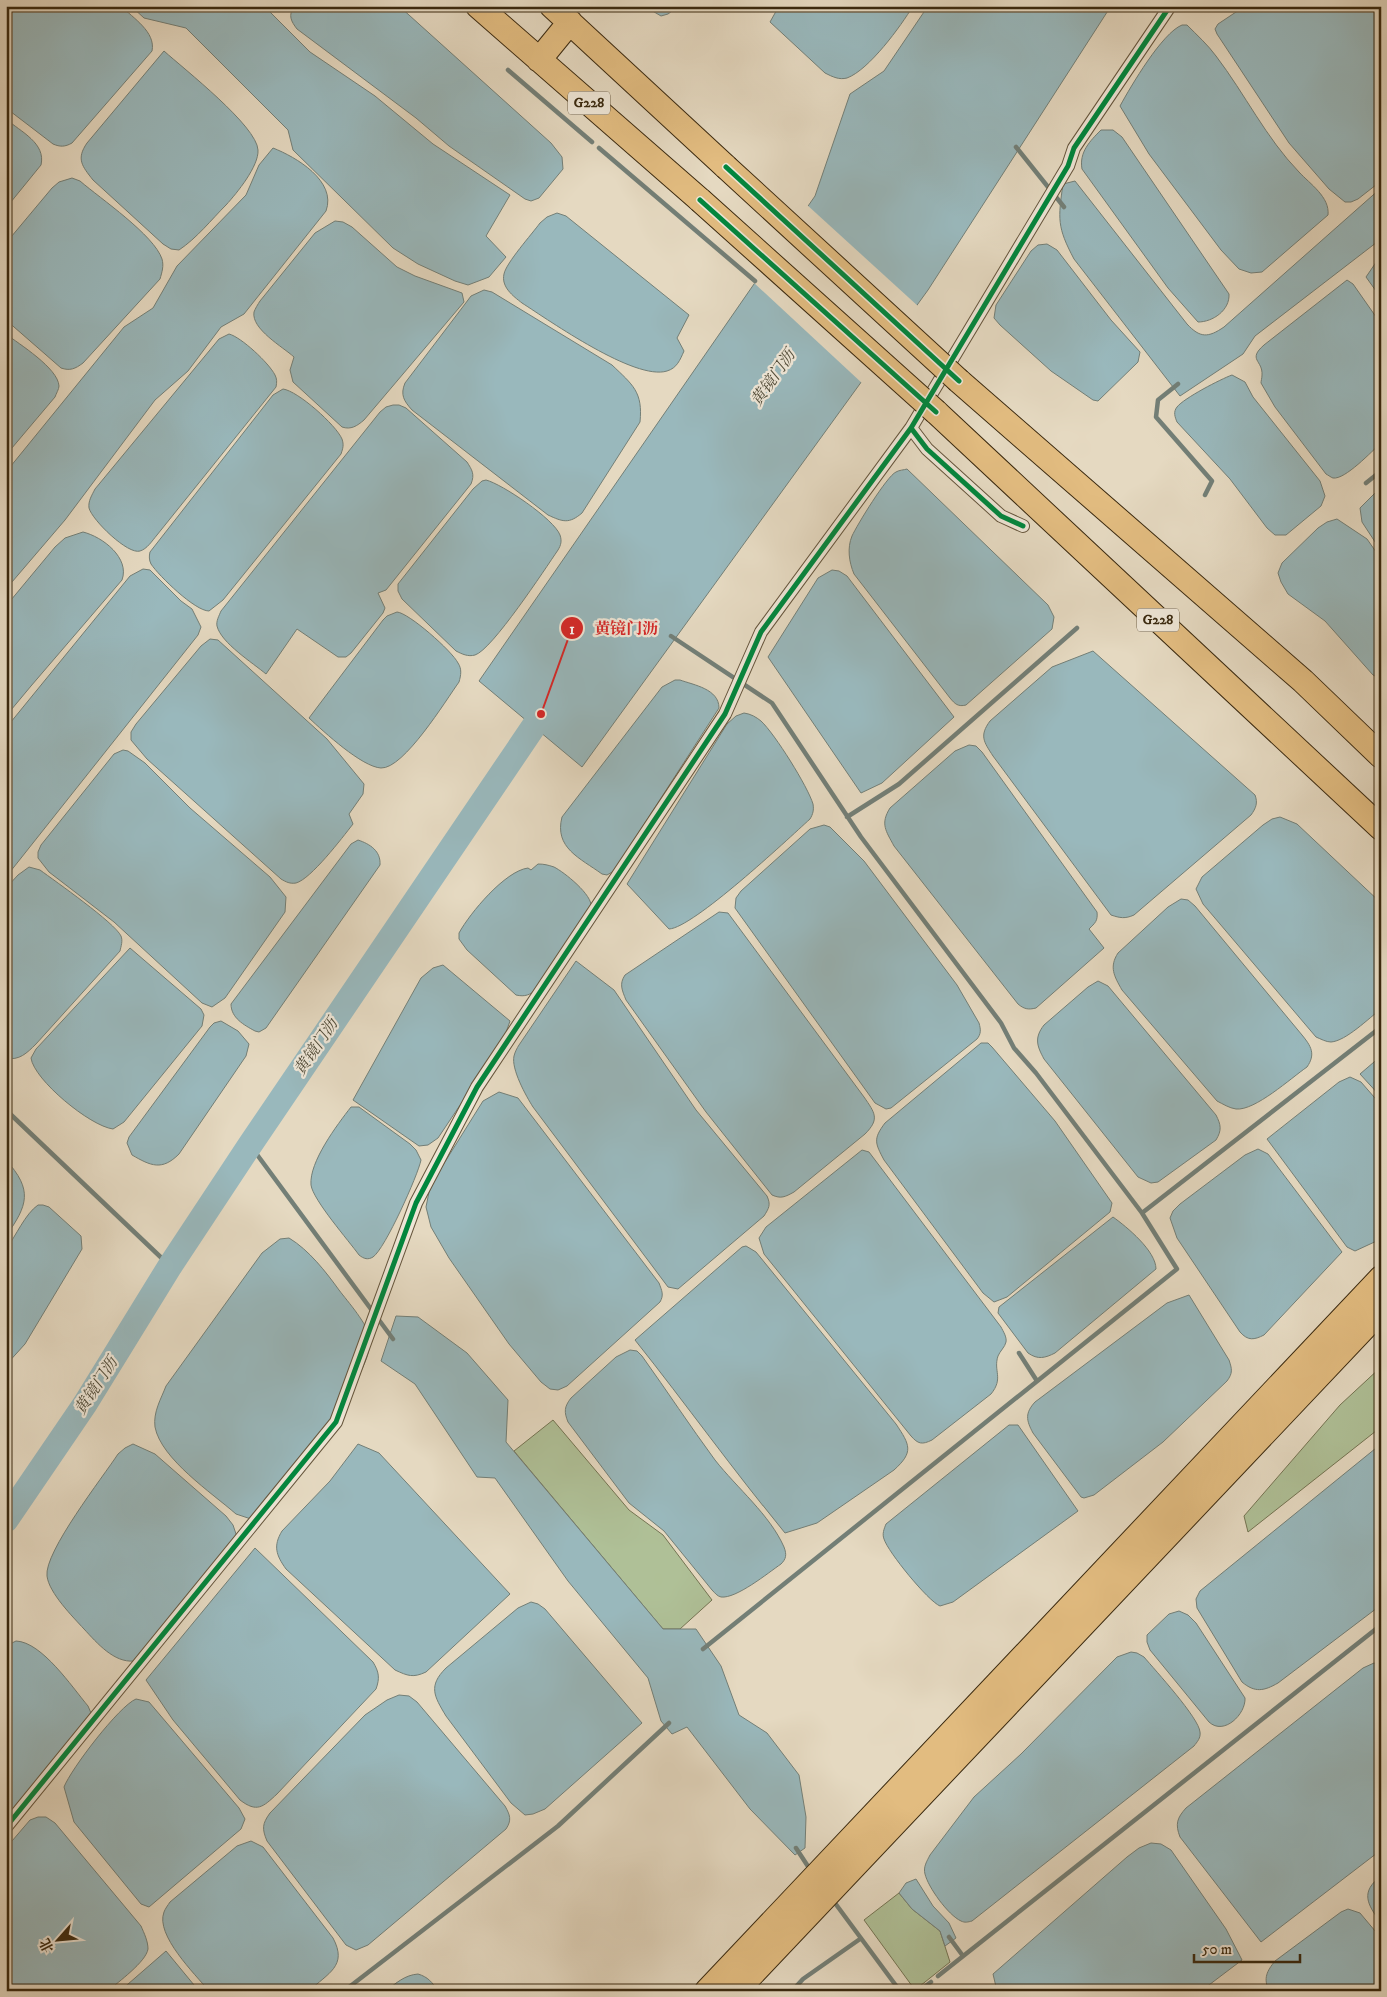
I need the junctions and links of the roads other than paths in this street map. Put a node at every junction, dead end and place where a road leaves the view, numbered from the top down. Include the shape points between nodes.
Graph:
1 (478, 6) edge
2 (552, 6) edge
3 (1170, 6) edge
4 (570, 22) junction
5 (539, 60) junction
6 (911, 428) junction
7 (1023, 526) dead end
8 (1381, 756) edge
9 (1381, 828) edge
10 (1378, 1281) edge
11 (1381, 1310) edge
12 (6, 1827) edge
13 (707, 1991) edge
14 (736, 1991) edge

1 - 5 highway, G228
2 - 4 highway
3 - 6 street via 1074,148 1068,166
4 - 5 highway
4 - 8 highway, bridge via 959,381 1303,681
5 - 9 highway, G228, bridge via 936,412
6 - 7 street via 927,449 1001,516
6 - 12 street via 761,632 724,714 477,1087 416,1203 336,1422
10 - 13 highway
11 - 14 highway

